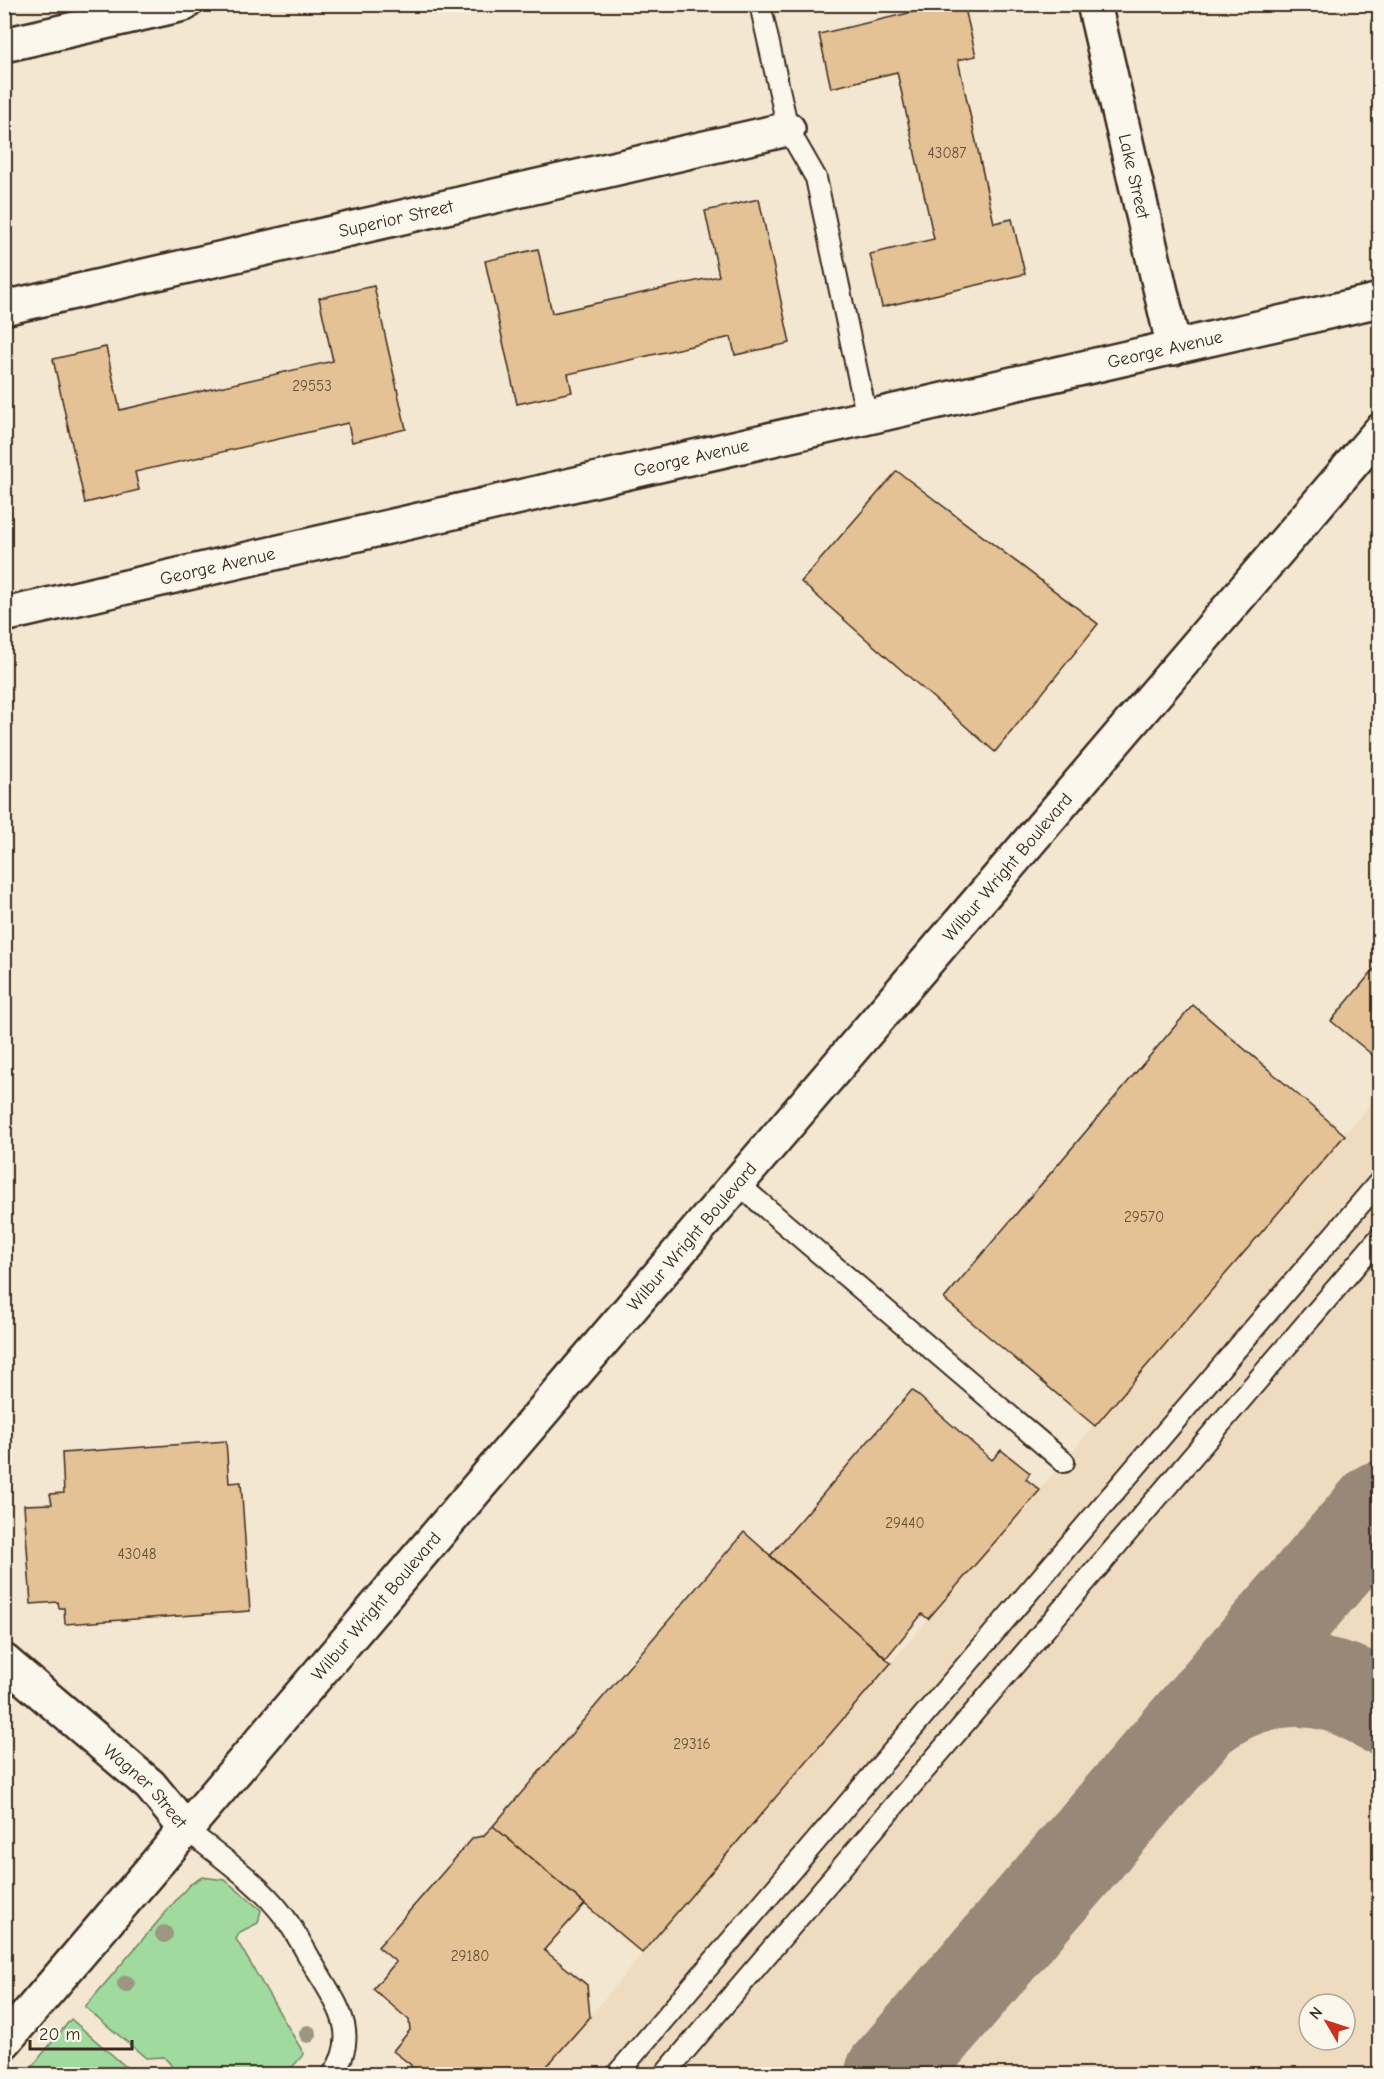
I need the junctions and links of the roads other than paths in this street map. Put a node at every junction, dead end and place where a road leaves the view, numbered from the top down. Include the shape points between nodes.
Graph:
1 (184, 4) edge
2 (760, 4) edge
3 (1094, 4) edge
4 (4, 45) edge
5 (788, 129) junction
6 (1380, 300) edge
7 (4, 308) edge
8 (1174, 348) junction
9 (867, 418) junction
10 (1380, 431) edge
11 (4, 615) edge
12 (1380, 1181) edge
13 (738, 1184) junction
14 (1380, 1237) edge
15 (1064, 1462) dead end
16 (4, 1661) edge
17 (187, 1830) junction
18 (4, 2042) edge
19 (333, 2074) edge
20 (617, 2074) edge
21 (665, 2074) edge

1 - 4 street
2 - 5 lane
3 - 8 street, Lake Street
5 - 7 street, Superior Street
5 - 9 lane via 816,178
6 - 8 street, George Avenue
8 - 9 street, George Avenue
9 - 11 street, George Avenue
10 - 13 street, Wilbur Wright Boulevard
12 - 20 lane
13 - 15 lane
13 - 17 street, Wilbur Wright Boulevard
14 - 21 lane
16 - 17 street, Wagner Street via 150,1785
17 - 18 street, Wilbur Wright Boulevard
17 - 19 lane, Wagner Street via 250,1881 283,1915 345,2022 343,2060

